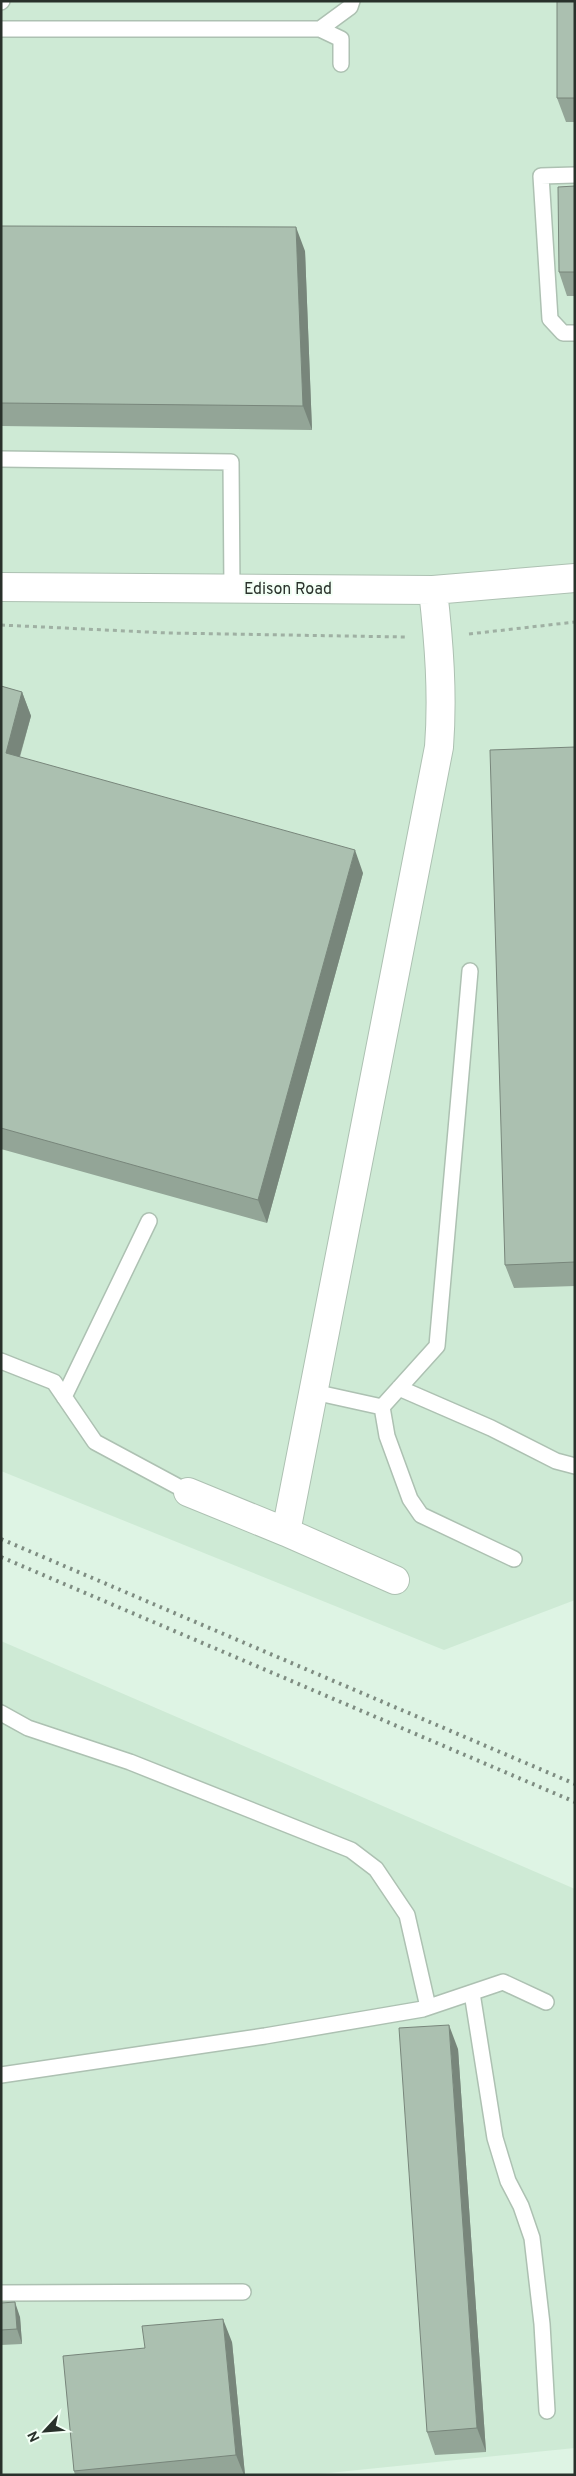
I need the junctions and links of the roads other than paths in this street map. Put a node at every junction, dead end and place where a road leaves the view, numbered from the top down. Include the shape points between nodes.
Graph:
1 (352, 1) edge
2 (1, 29) edge
3 (320, 29) junction
4 (341, 64) dead end
5 (575, 175) edge
6 (575, 333) edge
7 (1, 459) edge
8 (575, 578) edge
9 (1, 587) edge
10 (232, 590) junction
11 (433, 590) junction
12 (470, 970) dead end
13 (149, 1221) dead end
14 (1, 1361) edge
15 (399, 1388) junction
16 (314, 1392) junction
17 (64, 1397) junction
18 (382, 1407) junction
19 (575, 1466) edge
20 (188, 1492) joint
21 (286, 1532) junction
22 (514, 1559) dead end
23 (394, 1580) dead end
24 (1, 1713) edge
25 (472, 1992) junction
26 (546, 2002) dead end
27 (428, 2007) junction
28 (1, 2075) edge
29 (243, 2292) dead end
30 (1, 2293) edge
31 (547, 2411) dead end

1 - 3 lane via 350,7
2 - 3 lane
3 - 4 lane via 341,39
5 - 6 lane via 541,176 550,319 564,333
7 - 10 lane via 231,462
8 - 11 street, Edison Road
9 - 10 street, Edison Road
10 - 11 street, Edison Road
11 - 16 street via 442,709 439,747
12 - 15 lane via 437,1346
13 - 17 lane
14 - 17 lane via 54,1382
15 - 18 lane
15 - 19 lane
16 - 18 lane
16 - 21 street
17 - 20 lane via 95,1442
18 - 22 lane via 387,1436 410,1499 421,1515
20 - 21 street
21 - 23 street
24 - 27 lane via 28,1728 130,1762 351,1850 376,1869 407,1915
25 - 26 lane via 503,1982
25 - 27 lane
25 - 31 lane via 495,2138 508,2181 532,2238 542,2324
27 - 28 lane via 265,2036
29 - 30 lane

